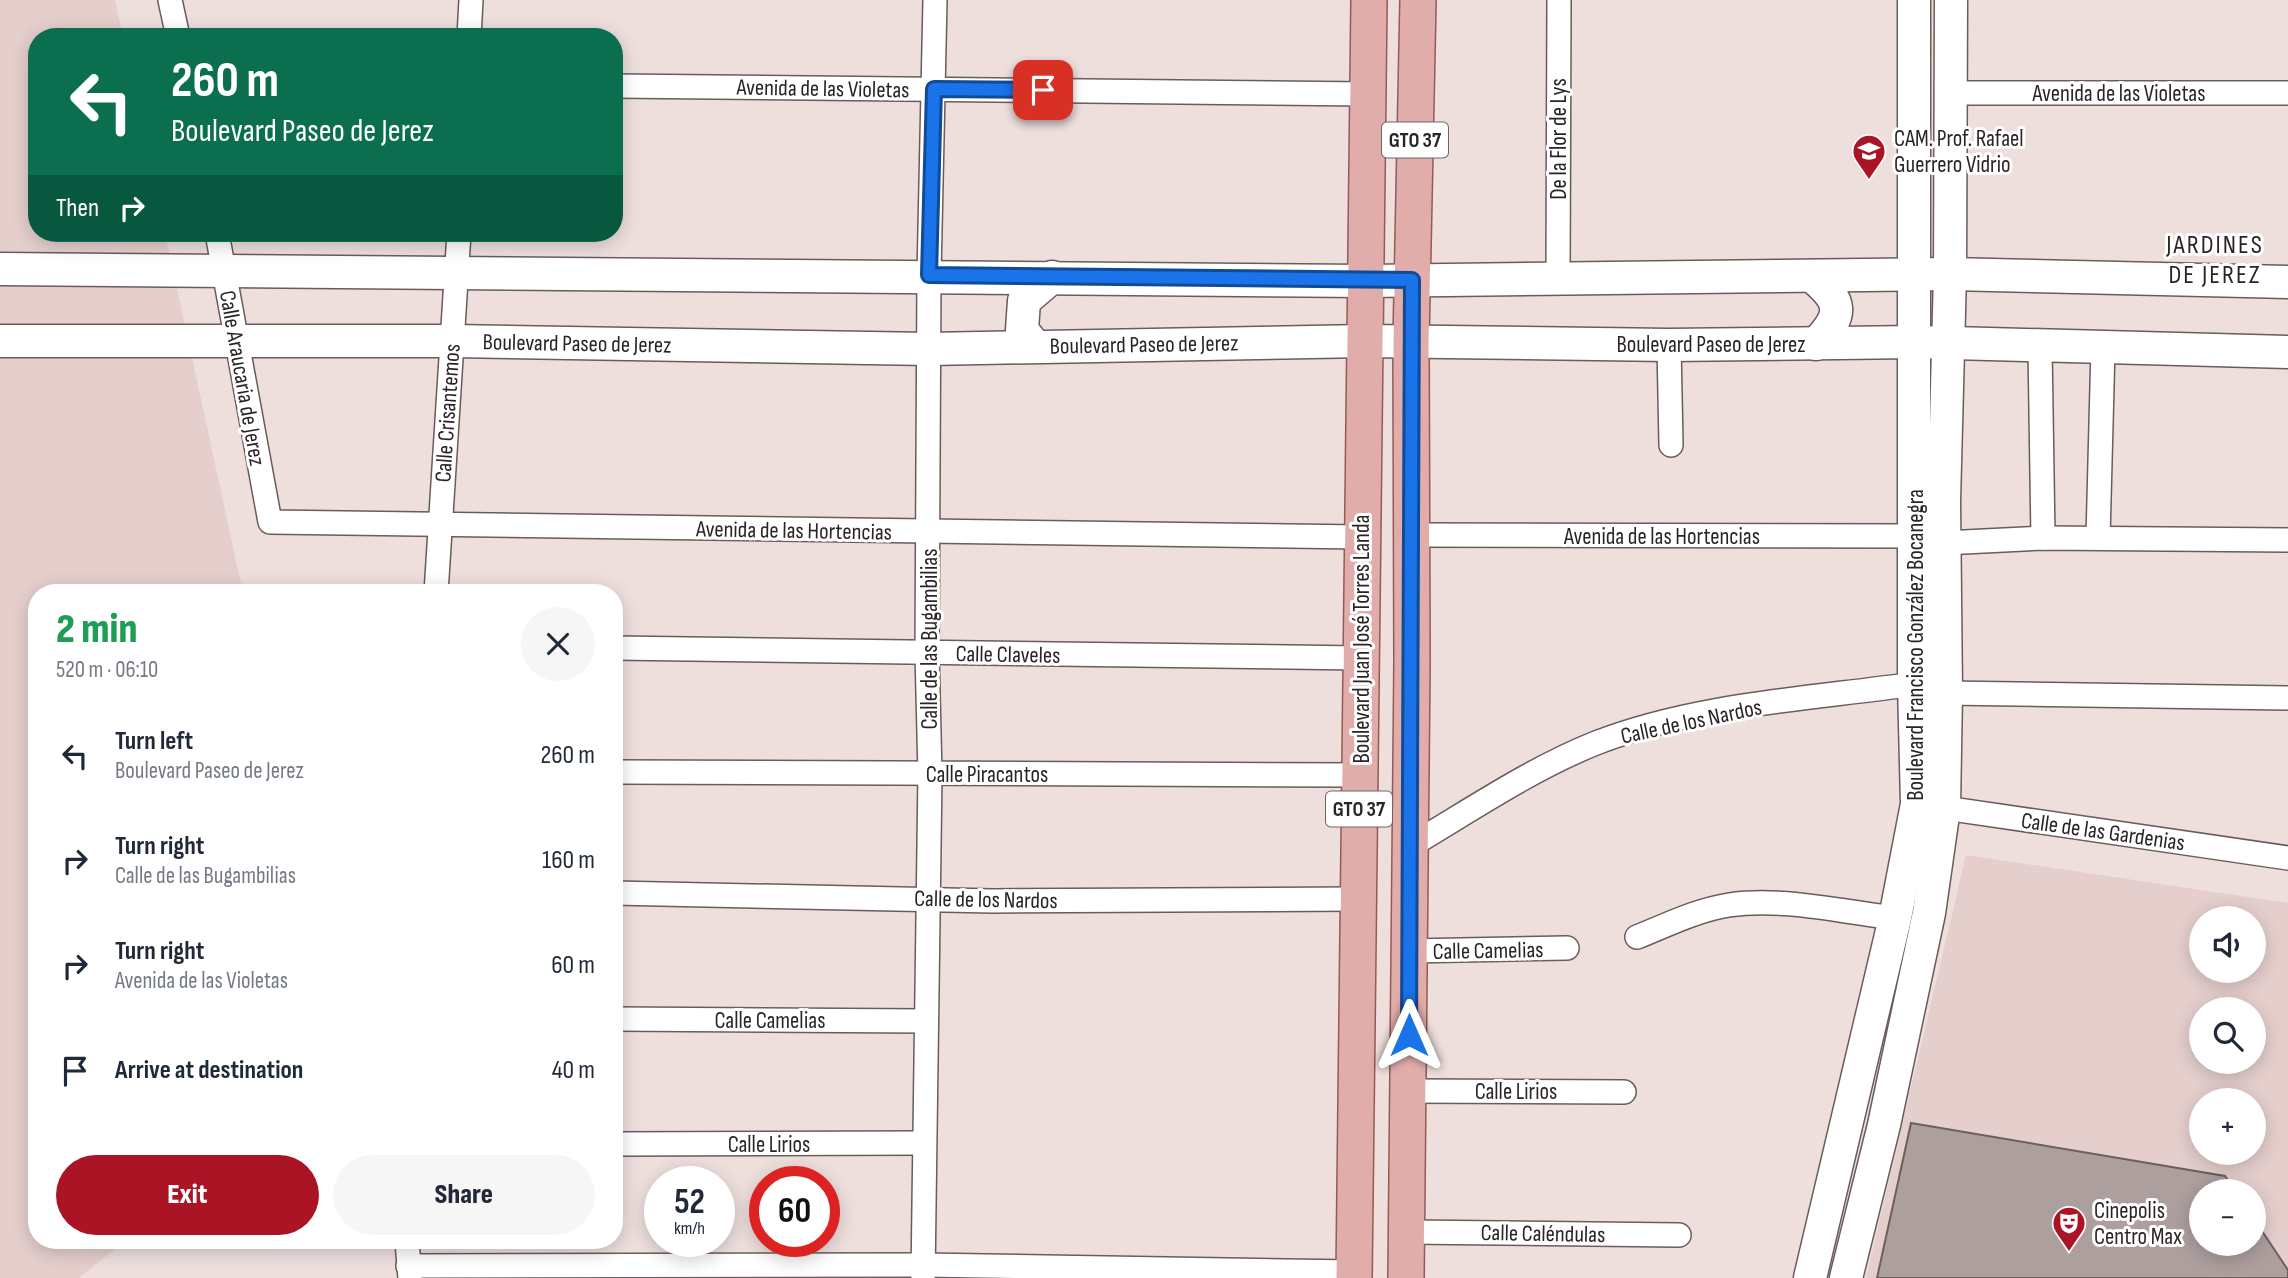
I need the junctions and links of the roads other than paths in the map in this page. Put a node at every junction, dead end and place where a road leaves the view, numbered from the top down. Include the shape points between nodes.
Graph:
1 (170, 0) edge
2 (471, 0) edge
3 (935, 0) edge
4 (1369, 0) edge
5 (1418, 0) edge
6 (1559, 0) edge
7 (1914, 0) edge
8 (1951, 0) edge
9 (176, 28) edge
10 (469, 28) edge
11 (623, 86) edge
12 (934, 89) junction
13 (1368, 93) junction
14 (1950, 93) junction
15 (2288, 93) edge
16 (219, 242) edge
17 (459, 242) edge
18 (0, 269) edge
19 (224, 271) junction
20 (457, 271) junction
21 (1950, 274) junction
22 (929, 275) junction
23 (1916, 275) junction
24 (1052, 276) junction
25 (1812, 276) junction
26 (1558, 278) junction
27 (1412, 280) junction
28 (1367, 281) junction
29 (2288, 282) edge
30 (0, 341) edge
31 (235, 341) junction
32 (453, 341) junction
33 (1366, 341) junction
34 (1411, 342) junction
35 (1916, 342) junction
36 (1948, 342) junction
37 (1816, 344) junction
38 (1669, 345) junction
39 (1035, 346) junction
40 (2040, 347) junction
41 (2103, 348) junction
42 (929, 349) junction
43 (2288, 352) edge
44 (1671, 445) dead end
45 (270, 522) joint
46 (439, 524) junction
47 (928, 532) junction
48 (1410, 535) junction
49 (1361, 537) junction
50 (2043, 538) junction
51 (2098, 538) junction
52 (1929, 539) junction
53 (2288, 540) edge
54 (436, 584) edge
55 (623, 648) edge
56 (927, 653) junction
57 (1360, 658) junction
58 (1914, 684) junction
59 (1946, 693) junction
60 (2288, 698) edge
61 (623, 772) edge
62 (930, 774) junction
63 (1360, 775) junction
64 (1930, 806) junction
65 (1410, 846) junction
66 (2288, 858) edge
67 (623, 893) edge
68 (928, 898) junction
69 (1358, 899) junction
70 (1895, 918) junction
71 (1637, 937) dead end
72 (1567, 948) dead end
73 (1409, 951) junction
74 (623, 1019) edge
75 (925, 1021) junction
76 (1870, 1030) junction
77 (1895, 1074) junction
78 (1408, 1091) junction
79 (1625, 1092) dead end
80 (924, 1143) junction
81 (623, 1144) edge
82 (1407, 1232) junction
83 (1679, 1235) dead end
84 (408, 1249) edge
85 (409, 1272) edge
86 (923, 1272) edge
87 (1354, 1275) edge
88 (1406, 1278) edge
89 (1810, 1278) edge
90 (1846, 1278) edge

1 - 9 street
2 - 10 street
3 - 12 street, Calle de las Bugambilias
4 - 13 main road, Boulevard Juan José Torres Landa / GTO 37
5 - 27 main road, GTO 37
6 - 26 street, De la Flor de Lys
7 - 23 main road, Boulevard Francisco González Bocanegra
8 - 14 main road, Boulevard Francisco González Bocanegra
11 - 12 street, Avenida de las Violetas
12 - 13 street, Avenida de las Violetas
12 - 22 street, Calle de las Bugambilias
13 - 28 main road, Boulevard Juan José Torres Landa / GTO 37
14 - 15 street, Avenida de las Violetas
14 - 21 main road, Boulevard Francisco González Bocanegra
16 - 19 street, Calle Araucaria de Jerez
17 - 20 street, Calle Crisantemos
18 - 19 main road
19 - 20 main road
19 - 31 street, Calle Araucaria de Jerez
20 - 22 main road
20 - 32 street, Calle Crisantemos
21 - 23 main road
21 - 29 main road
21 - 36 main road, Boulevard Francisco González Bocanegra
22 - 24 main road
22 - 42 street, Calle de las Bugambilias
23 - 25 main road
23 - 35 main road, Boulevard Francisco González Bocanegra
24 - 28 main road
24 - 39 main road via 1024,301 1021,330
25 - 26 main road
25 - 37 main road via 1832,295 1837,312
26 - 27 main road
27 - 28 main road
27 - 34 main road, GTO 37
28 - 33 main road, Boulevard Juan José Torres Landa / GTO 37
30 - 31 main road, Boulevard Paseo de Jerez
31 - 32 main road, Boulevard Paseo de Jerez
31 - 45 street, Calle Araucaria de Jerez
32 - 42 main road, Boulevard Paseo de Jerez
32 - 46 street, Calle Crisantemos
33 - 34 main road, Boulevard Paseo de Jerez
33 - 39 main road, Boulevard Paseo de Jerez
33 - 49 main road, Boulevard Juan José Torres Landa / GTO 37
34 - 38 main road, Boulevard Paseo de Jerez
34 - 48 main road, GTO 37
35 - 36 main road, Boulevard Paseo de Jerez
35 - 37 main road, Boulevard Paseo de Jerez
35 - 52 main road, Boulevard Francisco González Bocanegra
36 - 40 main road, Boulevard Paseo de Jerez
36 - 52 main road, Boulevard Francisco González Bocanegra
37 - 38 main road, Boulevard Paseo de Jerez
38 - 44 street
39 - 42 main road, Boulevard Paseo de Jerez
40 - 41 main road, Boulevard Paseo de Jerez
40 - 50 street
41 - 43 main road, Boulevard Paseo de Jerez
41 - 51 street
42 - 47 street, Calle de las Bugambilias
45 - 46 street, Avenida de las Hortencias
46 - 47 street, Avenida de las Hortencias
46 - 54 street, Calle Crisantemos
47 - 49 street, Avenida de las Hortencias
47 - 56 street, Calle de las Bugambilias
48 - 52 street, Avenida de las Hortencias
48 - 65 main road, GTO 37
49 - 57 main road, Boulevard Juan José Torres Landa / GTO 37
50 - 51 street, Avenida de las Hortencias
50 - 52 street, Avenida de las Hortencias
51 - 53 street, Avenida de las Hortencias
52 - 58 main road, Boulevard Francisco González Bocanegra
52 - 59 main road, Boulevard Francisco González Bocanegra
55 - 56 street, Calle Claveles
56 - 57 street, Calle Claveles
56 - 62 street, Calle de las Bugambilias
57 - 63 main road, Boulevard Juan José Torres Landa / GTO 37
58 - 64 main road, Boulevard Francisco González Bocanegra
58 - 65 street, Calle de los Nardos via 1716,711 1631,731 1563,758
59 - 60 street
59 - 64 main road, Boulevard Francisco González Bocanegra
61 - 62 street, Calle Piracantos
62 - 63 street, Calle Piracantos
62 - 68 street, Calle de las Bugambilias
63 - 69 main road, Boulevard Juan José Torres Landa / GTO 37
64 - 66 street, Calle de las Gardenias
64 - 70 main road, Boulevard Francisco González Bocanegra
64 - 77 main road, Boulevard Francisco González Bocanegra via 1929,913
65 - 73 main road, GTO 37
67 - 68 street, Calle de los Nardos
68 - 69 street, Calle de los Nardos
68 - 75 street, Calle de las Bugambilias
69 - 87 main road, Boulevard Juan José Torres Landa / GTO 37
70 - 71 street via 1754,903 1687,916
70 - 76 main road, Boulevard Francisco González Bocanegra
72 - 73 street, Calle Camelias
73 - 78 main road, GTO 37
74 - 75 street, Calle Camelias
75 - 80 street, Calle de las Bugambilias
76 - 77 main road via 1875,1061
76 - 89 main road, Boulevard Francisco González Bocanegra
77 - 90 main road, Boulevard Francisco González Bocanegra
78 - 79 street, Calle Lirios
78 - 82 main road, GTO 37
80 - 81 street, Calle Lirios
80 - 86 street, Calle de las Bugambilias
82 - 83 street, Calle Caléndulas
82 - 88 main road, GTO 37
84 - 85 street
85 - 86 street
86 - 87 street

